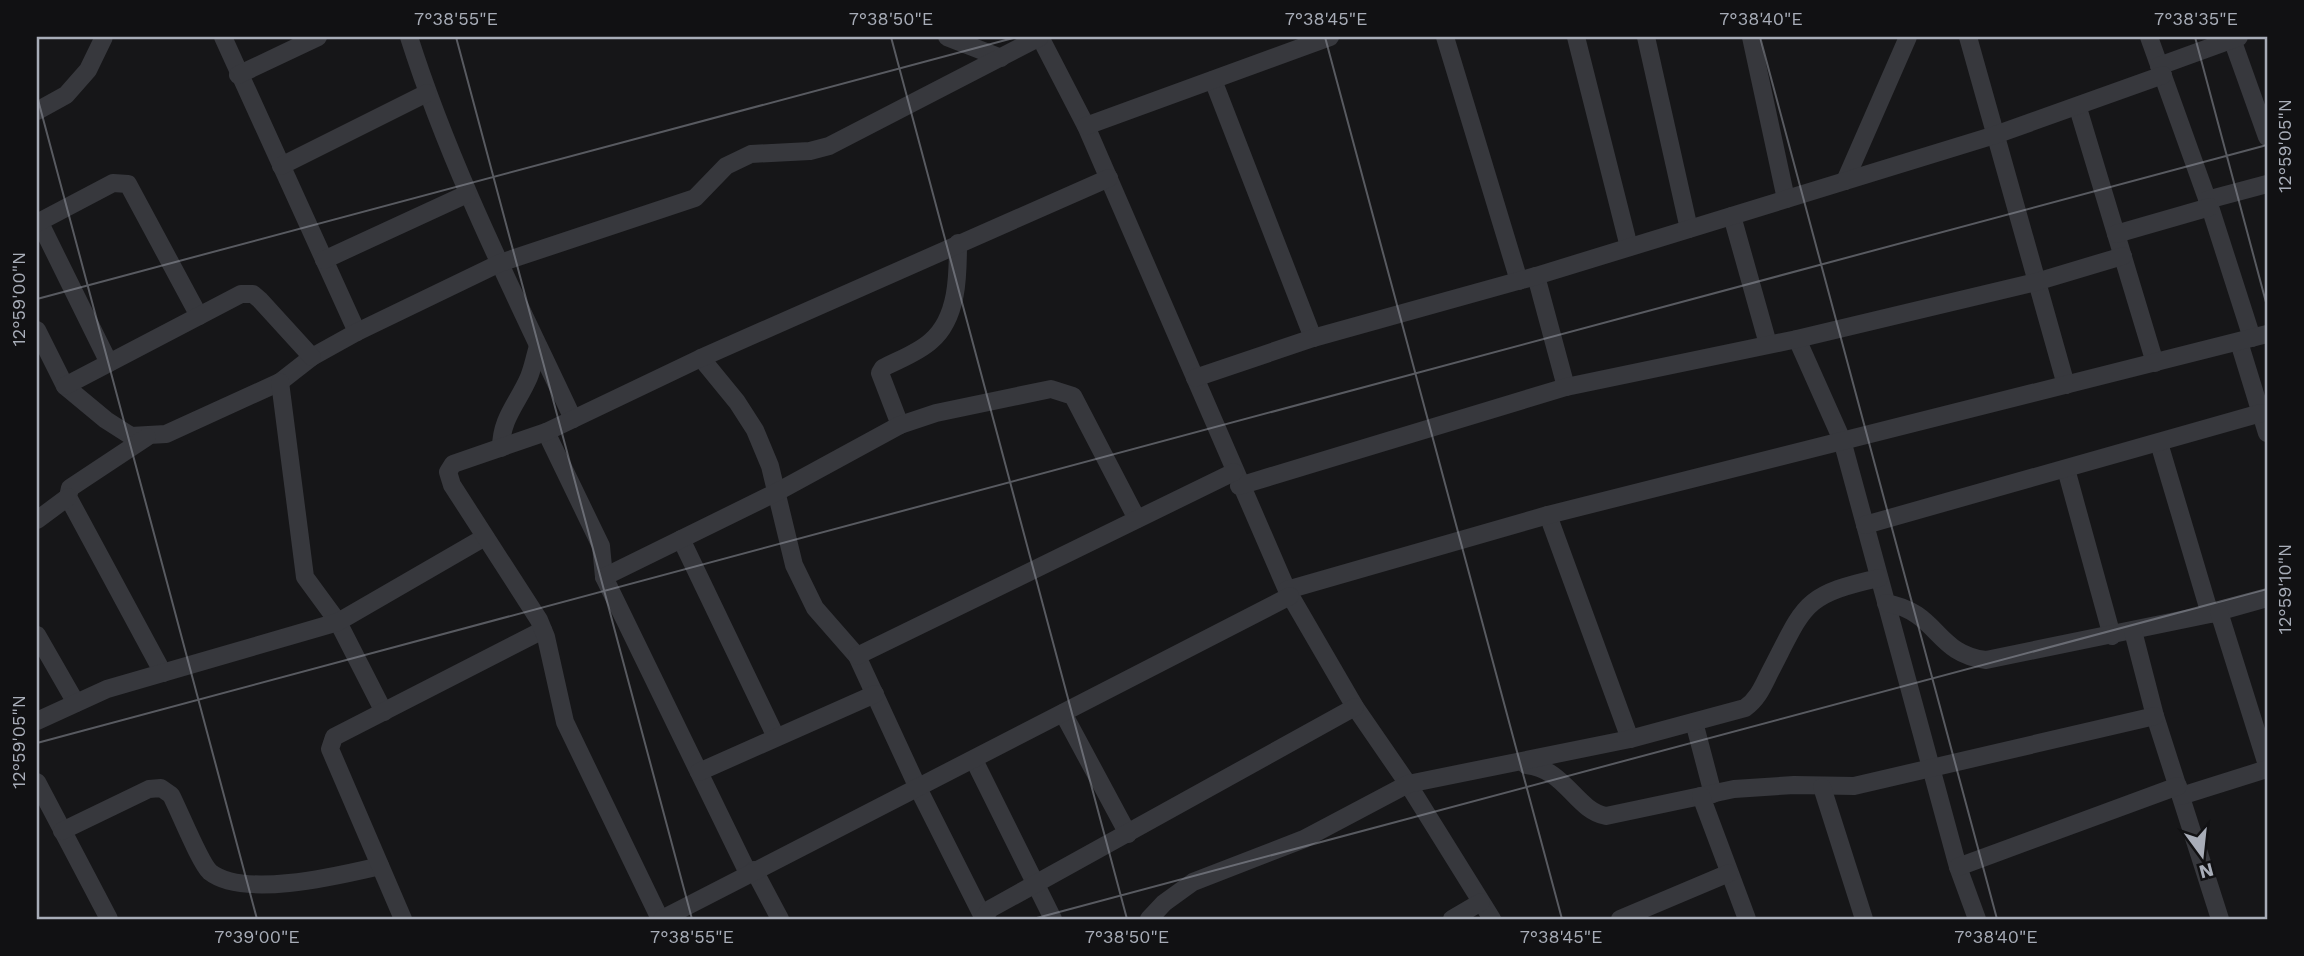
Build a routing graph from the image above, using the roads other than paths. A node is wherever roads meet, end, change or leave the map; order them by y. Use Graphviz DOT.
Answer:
graph roads {
  1 [pos="104,37"];
  2 [pos="223,37"];
  3 [pos="318,37"];
  4 [pos="410,37"];
  5 [pos="947,37"];
  6 [pos="1040,37"];
  7 [pos="1330,37"];
  8 [pos="1445,37"];
  9 [pos="1576,37"];
  10 [pos="1646,37"];
  11 [pos="1751,37"];
  12 [pos="1908,37"];
  13 [pos="1968,37"];
  14 [pos="2149,37"];
  15 [pos="2235,38"];
  16 [pos="1001,58"];
  17 [pos="2161,70"];
  18 [pos="239,75"];
  19 [pos="1213,80"];
  20 [pos="427,93"];
  21 [pos="2078,108"];
  22 [pos="37,111"];
  23 [pos="1086,126"];
  24 [pos="1995,135"];
  25 [pos="2267,137"];
  26 [pos="281,166"];
  27 [pos="1109,178"];
  28 [pos="1845,181"];
  29 [pos="2267,184"];
  30 [pos="467,194"];
  31 [pos="1786,199"];
  32 [pos="2209,203"];
  33 [pos="1732,216"];
  34 [pos="38,222"];
  35 [pos="1689,229"];
  36 [pos="2116,234"];
  37 [pos="958,243"];
  38 [pos="1629,247"];
  39 [pos="2123,257"];
  40 [pos="324,260"];
  41 [pos="500,263"];
  42 [pos="1527,278"];
  43 [pos="2036,282"];
  44 [pos="199,316"];
  45 [pos="37,330"];
  46 [pos="358,332"];
  47 [pos="1313,338"];
  48 [pos="2253,338"];
  49 [pos="1797,339"];
  50 [pos="1768,344"];
  51 [pos="538,346"];
  52 [pos="312,357"];
  53 [pos="701,358"];
  54 [pos="109,363"];
  55 [pos="2155,363"];
  56 [pos="1195,377"];
  57 [pos="280,382"];
  58 [pos="2066,385"];
  59 [pos="65,386"];
  60 [pos="1566,387"];
  61 [pos="2261,413"];
  62 [pos="573,419"];
  63 [pos="900,425"];
  64 [pos="546,432"];
  65 [pos="2267,433"];
  66 [pos="147,437"];
  67 [pos="1842,440"];
  68 [pos="2159,443"];
  69 [pos="501,448"];
  70 [pos="2066,469"];
  71 [pos="1236,479"];
  72 [pos="777,492"];
  73 [pos="68,497"];
  74 [pos="1548,515"];
  75 [pos="1137,519"];
  76 [pos="37,520"];
  77 [pos="1865,525"];
  78 [pos="485,537"];
  79 [pos="681,539"];
  80 [pos="604,577"];
  81 [pos="1879,578"];
  82 [pos="1288,593"];
  83 [pos="2267,598"];
  84 [pos="1886,603"];
  85 [pos="2214,613"];
  86 [pos="338,622"];
  87 [pos="543,630"];
  88 [pos="2133,631"];
  89 [pos="37,635"];
  90 [pos="2112,636"];
  91 [pos="857,656"];
  92 [pos="163,673"];
  93 [pos="874,694"];
  94 [pos="76,703"];
  95 [pos="1355,707"];
  96 [pos="384,712"];
  97 [pos="1063,713"];
  98 [pos="2155,716"];
  99 [pos="37,721"];
  100 [pos="1694,722"];
  101 [pos="776,737"];
  102 [pos="1630,738"];
  103 [pos="974,760"];
  104 [pos="1512,763"];
  105 [pos="2267,767"];
  106 [pos="1931,769"];
  107 [pos="699,772"];
  108 [pos="37,782"];
  109 [pos="1408,784"];
  110 [pos="1822,787"];
  111 [pos="918,788"];
  112 [pos="2179,791"];
  113 [pos="1707,795"];
  114 [pos="62,831"];
  115 [pos="1128,834"];
  116 [pos="380,866"];
  117 [pos="1958,867"];
  118 [pos="751,871"];
  119 [pos="1729,873"];
  120 [pos="1034,885"];
  121 [pos="1481,902"];
  122 [pos="983,918"];
  123 [pos="109,919"];
  124 [pos="403,919"];
  125 [pos="661,919"];
  126 [pos="780,919"];
  127 [pos="1053,919"];
  128 [pos="1149,919"];
  129 [pos="1452,919"];
  130 [pos="1492,919"];
  131 [pos="1624,919"];
  132 [pos="1747,919"];
  133 [pos="1864,919"];
  134 [pos="1977,919"];
  135 [pos="2220,919"];
  1 -- 22 [label="street"];
  2 -- 18 [label="street"];
  3 -- 18 [label="street"];
  4 -- 20 [label="street"];
  5 -- 16 [label="street"];
  6 -- 16 [label="street"];
  6 -- 23 [label="street"];
  7 -- 19 [label="street"];
  8 -- 42 [label="street"];
  9 -- 38 [label="street"];
  10 -- 35 [label="street"];
  11 -- 31 [label="street"];
  12 -- 28 [label="street"];
  13 -- 24 [label="street"];
  14 -- 17 [label="street"];
  15 -- 17 [label="street"];
  15 -- 25 [label="street"];
  16 -- 41 [label="street"];
  17 -- 21 [label="street"];
  17 -- 32 [label="street"];
  18 -- 26 [label="street"];
  19 -- 23 [label="street"];
  19 -- 47 [label="street"];
  20 -- 26 [label="street"];
  20 -- 30 [label="street"];
  21 -- 24 [label="street"];
  21 -- 36 [label="street"];
  23 -- 27 [label="street"];
  24 -- 28 [label="street"];
  24 -- 43 [label="street"];
  26 -- 40 [label="street"];
  27 -- 37 [label="street"];
  27 -- 56 [label="street"];
  28 -- 31 [label="street"];
  29 -- 32 [label="street"];
  30 -- 40 [label="street"];
  30 -- 41 [label="street"];
  31 -- 33 [label="street"];
  32 -- 36 [label="street"];
  32 -- 48 [label="street"];
  33 -- 35 [label="street"];
  33 -- 50 [label="street"];
  34 -- 44 [label="street"];
  34 -- 54 [label="street"];
  35 -- 38 [label="street"];
  36 -- 39 [label="street"];
  37 -- 53 [label="street"];
  37 -- 63 [label="street"];
  38 -- 42 [label="street"];
  39 -- 43 [label="street"];
  39 -- 55 [label="street"];
  40 -- 46 [label="street"];
  41 -- 46 [label="street"];
  41 -- 51 [label="street"];
  42 -- 47 [label="street"];
  42 -- 60 [label="street"];
  43 -- 49 [label="street"];
  43 -- 58 [label="street"];
  44 -- 52 [label="street"];
  44 -- 54 [label="street"];
  45 -- 59 [label="street"];
  46 -- 52 [label="street"];
  47 -- 56 [label="street"];
  48 -- 55 [label="street"];
  48 -- 61 [label="street"];
  49 -- 50 [label="street"];
  49 -- 67 [label="street"];
  50 -- 60 [label="street"];
  51 -- 62 [label="street"];
  51 -- 69 [label="street"];
  52 -- 57 [label="street"];
  53 -- 62 [label="street"];
  53 -- 72 [label="street"];
  54 -- 59 [label="street"];
  55 -- 58 [label="street"];
  56 -- 71 [label="street"];
  57 -- 66 [label="street"];
  57 -- 86 [label="street"];
  58 -- 67 [label="street"];
  59 -- 66 [label="street"];
  60 -- 71 [label="street"];
  61 -- 65 [label="street"];
  61 -- 68 [label="street"];
  62 -- 64 [label="street"];
  63 -- 72 [label="street"];
  63 -- 75 [label="street"];
  64 -- 69 [label="street"];
  64 -- 80 [label="street"];
  66 -- 73 [label="street"];
  67 -- 74 [label="street"];
  67 -- 77 [label="street"];
  68 -- 70 [label="street"];
  68 -- 85 [label="street"];
  69 -- 78 [label="street"];
  70 -- 77 [label="street"];
  70 -- 90 [label="street"];
  71 -- 75 [label="street"];
  71 -- 82 [label="street"];
  72 -- 79 [label="street"];
  72 -- 91 [label="street"];
  73 -- 76 [label="street"];
  73 -- 92 [label="street"];
  74 -- 82 [label="street"];
  74 -- 102 [label="street"];
  75 -- 91 [label="street"];
  77 -- 81 [label="street"];
  78 -- 86 [label="street"];
  78 -- 87 [label="street"];
  79 -- 80 [label="street"];
  79 -- 101 [label="street"];
  80 -- 107 [label="street"];
  81 -- 84 [label="street"];
  81 -- 100 [label="street"];
  82 -- 95 [label="street"];
  82 -- 97 [label="street"];
  83 -- 85 [label="street"];
  84 -- 90 [label="street"];
  84 -- 106 [label="street"];
  85 -- 88 [label="street"];
  85 -- 105 [label="street"];
  86 -- 92 [label="street"];
  86 -- 96 [label="street"];
  87 -- 96 [label="street"];
  87 -- 125 [label="street"];
  88 -- 90 [label="street"];
  88 -- 98 [label="street"];
  89 -- 94 [label="street"];
  91 -- 93 [label="street"];
  92 -- 94 [label="street"];
  93 -- 101 [label="street"];
  93 -- 111 [label="street"];
  94 -- 99 [label="street"];
  95 -- 109 [label="street"];
  95 -- 115 [label="street"];
  96 -- 116 [label="street"];
  97 -- 103 [label="street"];
  97 -- 115 [label="street"];
  98 -- 106 [label="street"];
  98 -- 112 [label="street"];
  100 -- 102 [label="street"];
  100 -- 113 [label="street"];
  101 -- 107 [label="street"];
  102 -- 104 [label="street"];
  103 -- 111 [label="street"];
  103 -- 120 [label="street"];
  104 -- 109 [label="street"];
  104 -- 113 [label="street"];
  105 -- 112 [label="street"];
  106 -- 110 [label="street"];
  106 -- 117 [label="street"];
  107 -- 118 [label="street"];
  108 -- 114 [label="street"];
  109 -- 121 [label="street"];
  109 -- 128 [label="street"];
  110 -- 113 [label="street"];
  110 -- 133 [label="street"];
  111 -- 118 [label="street"];
  111 -- 122 [label="street"];
  112 -- 117 [label="street"];
  112 -- 135 [label="street"];
  113 -- 119 [label="street"];
  114 -- 116 [label="street"];
  114 -- 123 [label="street"];
  115 -- 120 [label="street"];
  116 -- 124 [label="street"];
  117 -- 134 [label="street"];
  118 -- 125 [label="street"];
  118 -- 126 [label="street"];
  119 -- 131 [label="street"];
  119 -- 132 [label="street"];
  120 -- 122 [label="street"];
  120 -- 127 [label="street"];
  121 -- 129 [label="street"];
  121 -- 130 [label="street"];
}
